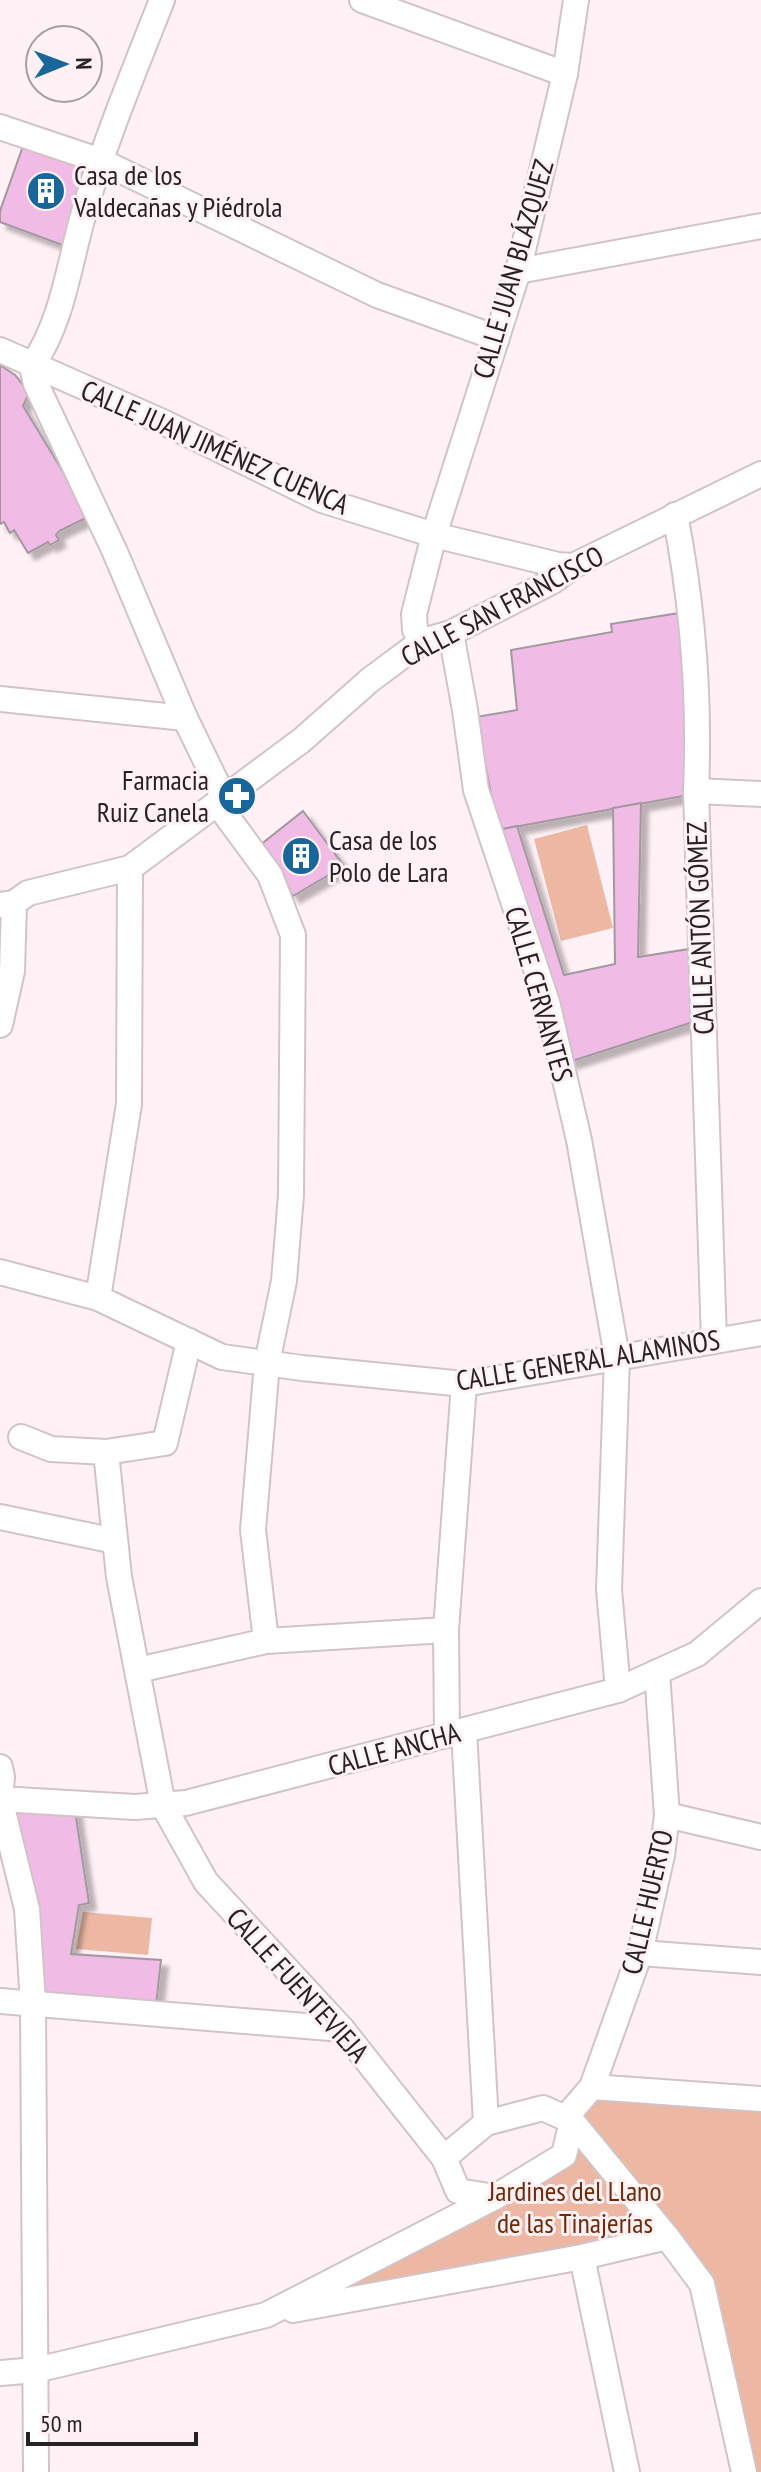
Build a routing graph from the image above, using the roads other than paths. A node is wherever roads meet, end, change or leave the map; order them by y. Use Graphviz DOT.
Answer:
graph roads {
  1 [pos="162,0"];
  2 [pos="362,0"];
  3 [pos="576,0"];
  4 [pos="565,74"];
  5 [pos="0,127"];
  6 [pos="101,161"];
  7 [pos="761,226"];
  8 [pos="518,271"];
  9 [pos="497,338"];
  10 [pos="0,350"];
  11 [pos="32,366"];
  12 [pos="761,474"];
  13 [pos="675,515"];
  14 [pos="434,535"];
  15 [pos="573,566"];
  16 [pos="451,633"];
  17 [pos="426,640"];
  18 [pos="0,699"];
  19 [pos="185,718"];
  20 [pos="696,791"];
  21 [pos="761,794"];
  22 [pos="220,801"];
  23 [pos="130,868"];
  24 [pos="7,904"];
  25 [pos="0,1025"];
  26 [pos="0,1272"];
  27 [pos="98,1298"];
  28 [pos="761,1333"];
  29 [pos="189,1341"];
  30 [pos="714,1341"];
  31 [pos="617,1357"];
  32 [pos="267,1363"];
  33 [pos="464,1384"];
  34 [pos="21,1437"];
  35 [pos="106,1452"];
  36 [pos="0,1517"];
  37 [pos="115,1541"];
  38 [pos="761,1601"];
  39 [pos="446,1630"];
  40 [pos="266,1641"];
  41 [pos="138,1670"];
  42 [pos="657,1672"];
  43 [pos="618,1690"];
  44 [pos="456,1733"];
  45 [pos="1,1784"];
  46 [pos="163,1805"];
  47 [pos="667,1815"];
  48 [pos="761,1837"];
  49 [pos="640,1953"];
  50 [pos="761,1962"];
  51 [pos="0,2001"];
  52 [pos="33,2003"];
  53 [pos="342,2029"];
  54 [pos="592,2087"];
  55 [pos="761,2099"];
  56 [pos="569,2119"];
  57 [pos="486,2123"];
  58 [pos="444,2158"];
  59 [pos="495,2197"];
  60 [pos="667,2237"];
  61 [pos="582,2257"];
  62 [pos="266,2315"];
  63 [pos="36,2370"];
  64 [pos="0,2373"];
  65 [pos="36,2472"];
  66 [pos="627,2472"];
  67 [pos="744,2472"];
  1 -- 6 [label="street"];
  2 -- 4 [label="street"];
  3 -- 4 [label="street, CALLE JUAN BLÁZQUEZ"];
  4 -- 8 [label="street, CALLE JUAN BLÁZQUEZ"];
  5 -- 6 [label="street"];
  6 -- 9 [label="street"];
  6 -- 11 [label="street"];
  7 -- 8 [label="street"];
  8 -- 9 [label="street, CALLE JUAN BLÁZQUEZ"];
  9 -- 14 [label="street, CALLE JUAN BLÁZQUEZ"];
  10 -- 11 [label="street, CALLE JUAN JIMÉNEZ CUENCA"];
  11 -- 14 [label="street, CALLE JUAN JIMÉNEZ CUENCA"];
  11 -- 19 [label="street"];
  12 -- 13 [label="street, CALLE SAN FRANCISCO"];
  13 -- 15 [label="street, CALLE SAN FRANCISCO"];
  13 -- 20 [label="street, CALLE ANTÓN GÓMEZ"];
  14 -- 15 [label="street, CALLE JUAN JIMÉNEZ CUENCA"];
  14 -- 17 [label="street, CALLE JUAN BLÁZQUEZ"];
  15 -- 16 [label="street, CALLE SAN FRANCISCO"];
  16 -- 17 [label="street, CALLE SAN FRANCISCO"];
  16 -- 31 [label="street, CALLE CERVANTES"];
  17 -- 22 [label="street, CALLE SAN FRANCISCO"];
  18 -- 19 [label="street"];
  19 -- 22 [label="street"];
  20 -- 21 [label="street"];
  20 -- 30 [label="street, CALLE ANTÓN GÓMEZ"];
  22 -- 23 [label="street, CALLE SAN FRANCISCO"];
  22 -- 32 [label="street"];
  23 -- 24 [label="street, CALLE SAN FRANCISCO"];
  23 -- 27 [label="street"];
  24 -- 25 [label="street"];
  26 -- 27 [label="street, CALLE GENERAL ALAMINOS"];
  27 -- 29 [label="street, CALLE GENERAL ALAMINOS"];
  28 -- 30 [label="street, CALLE GENERAL ALAMINOS"];
  29 -- 32 [label="street, CALLE GENERAL ALAMINOS"];
  29 -- 35 [label="street"];
  30 -- 31 [label="street, CALLE GENERAL ALAMINOS"];
  31 -- 33 [label="street, CALLE GENERAL ALAMINOS"];
  31 -- 43 [label="street, CALLE CERVANTES"];
  32 -- 33 [label="street, CALLE GENERAL ALAMINOS"];
  32 -- 40 [label="street"];
  33 -- 39 [label="street"];
  34 -- 35 [label="street"];
  35 -- 37 [label="street, CALLE FUENTEVIEJA"];
  36 -- 37 [label="street"];
  37 -- 41 [label="street, CALLE FUENTEVIEJA"];
  38 -- 42 [label="street, CALLE ANCHA"];
  39 -- 40 [label="street"];
  39 -- 44 [label="street"];
  40 -- 41 [label="street"];
  41 -- 46 [label="street, CALLE FUENTEVIEJA"];
  42 -- 43 [label="street, CALLE ANCHA"];
  42 -- 47 [label="street, CALLE HUERTO"];
  43 -- 44 [label="street, CALLE ANCHA"];
  44 -- 46 [label="street, CALLE ANCHA"];
  44 -- 57 [label="street"];
  45 -- 46 [label="street, CALLE ANCHA"];
  45 -- 52 [label="street"];
  46 -- 53 [label="street, CALLE FUENTEVIEJA"];
  47 -- 48 [label="street"];
  47 -- 49 [label="street, CALLE HUERTO"];
  49 -- 50 [label="street"];
  49 -- 54 [label="street, CALLE HUERTO"];
  51 -- 52 [label="street"];
  52 -- 53 [label="street"];
  52 -- 63 [label="street"];
  53 -- 58 [label="street, CALLE FUENTEVIEJA"];
  54 -- 55 [label="street"];
  54 -- 56 [label="street, CALLE HUERTO"];
  56 -- 57 [label="street"];
  56 -- 59 [label="street"];
  56 -- 60 [label="street"];
  57 -- 58 [label="street"];
  58 -- 59 [label="street, CALLE FUENTEVIEJA"];
  59 -- 62 [label="street"];
  60 -- 61 [label="street"];
  60 -- 67 [label="street"];
  61 -- 62 [label="street"];
  61 -- 66 [label="street"];
  62 -- 63 [label="street"];
  63 -- 64 [label="street"];
  63 -- 65 [label="street"];
}
